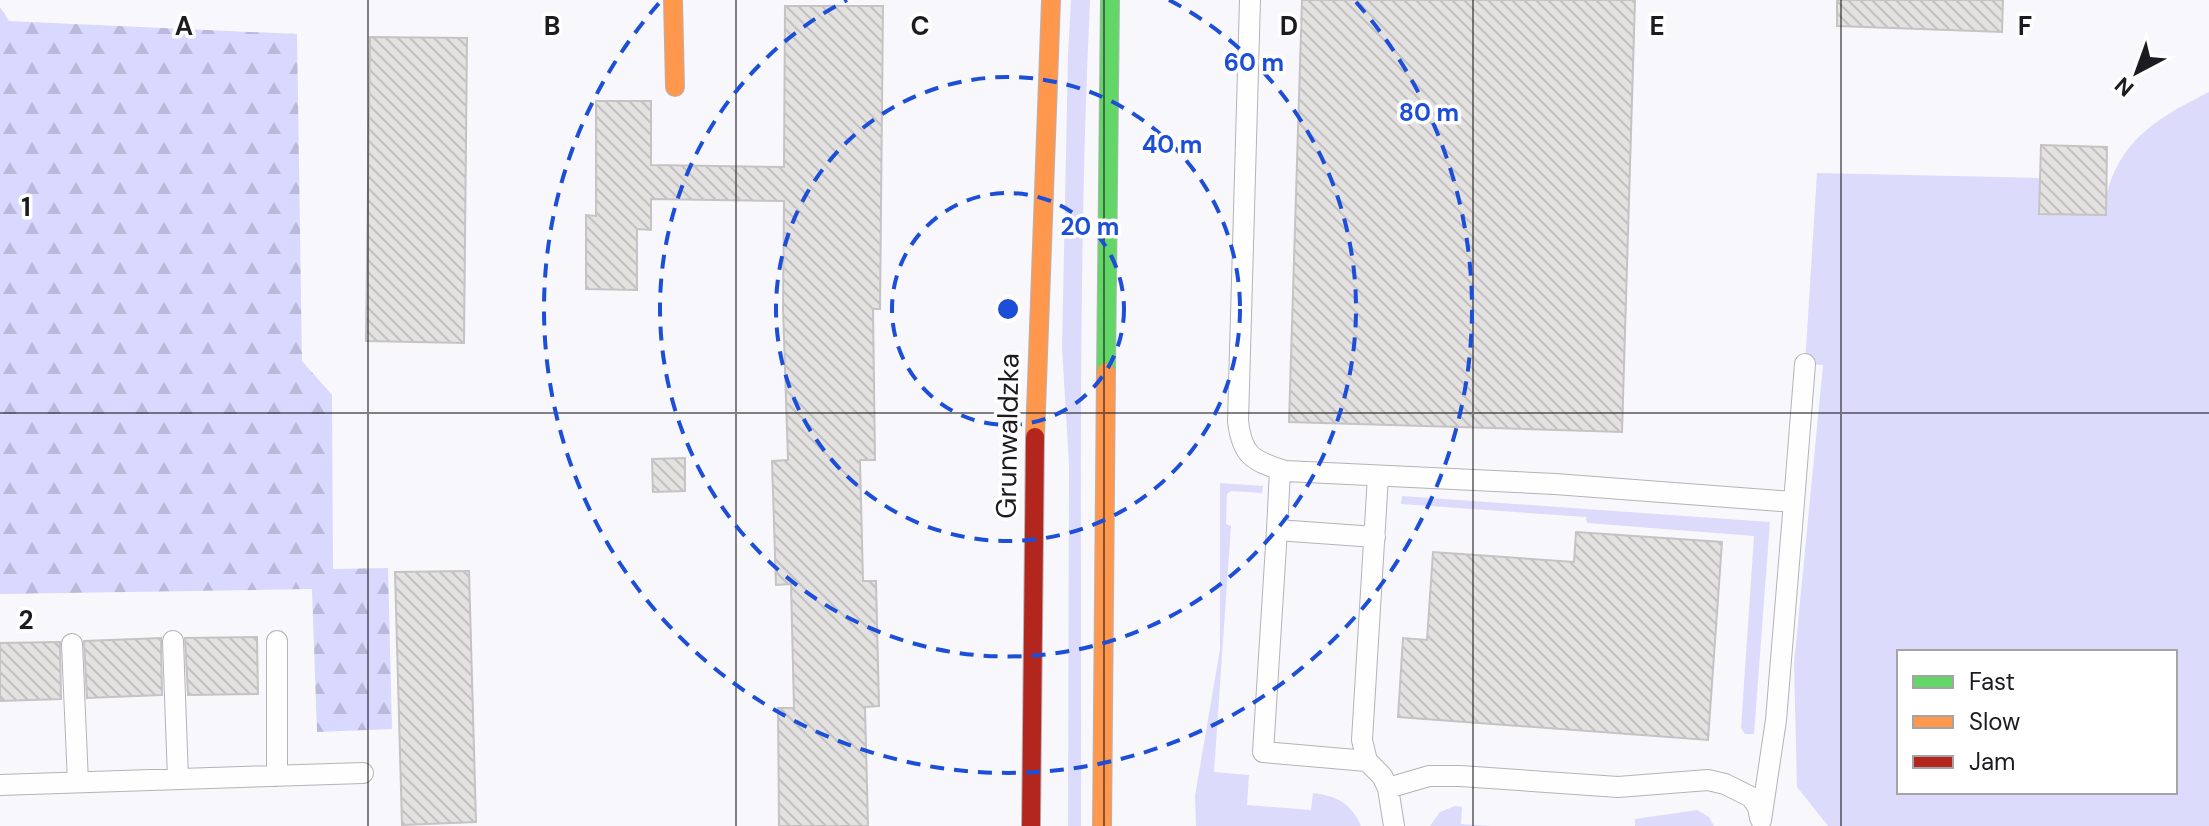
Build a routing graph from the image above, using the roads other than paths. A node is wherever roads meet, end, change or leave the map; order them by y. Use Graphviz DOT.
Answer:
graph roads {
  1 [pos="673,0"];
  2 [pos="1051,0"];
  3 [pos="1110,0"];
  4 [pos="1250,0"];
  5 [pos="675,87"];
  6 [pos="1805,364"];
  7 [pos="1280,470"];
  8 [pos="1378,476"];
  9 [pos="1794,502"];
  10 [pos="1277,530"];
  11 [pos="1375,537"];
  12 [pos="173,641"];
  13 [pos="277,641"];
  14 [pos="72,644"];
  15 [pos="1367,761"];
  16 [pos="363,773"];
  17 [pos="277,776"];
  18 [pos="178,779"];
  19 [pos="78,782"];
  20 [pos="0,785"];
  21 [pos="1388,788"];
  22 [pos="1761,823"];
  23 [pos="1031,826"];
  24 [pos="1102,826"];
  25 [pos="1394,826"];
  1 -- 5 [label="main road"];
  2 -- 23 [label="main road, Grunwaldzka"];
  3 -- 24 [label="main road"];
  4 -- 7 [label="lane"];
  6 -- 9 [label="lane"];
  7 -- 8 [label="lane"];
  7 -- 10 [label="lane"];
  8 -- 9 [label="lane"];
  8 -- 11 [label="lane"];
  9 -- 22 [label="lane"];
  10 -- 11 [label="lane"];
  10 -- 15 [label="lane"];
  11 -- 15 [label="lane"];
  12 -- 18 [label="lane"];
  13 -- 17 [label="lane"];
  14 -- 19 [label="lane"];
  15 -- 21 [label="lane"];
  16 -- 17 [label="lane"];
  17 -- 18 [label="lane"];
  18 -- 19 [label="lane"];
  19 -- 20 [label="lane"];
  21 -- 22 [label="lane"];
  21 -- 25 [label="lane"];
}
